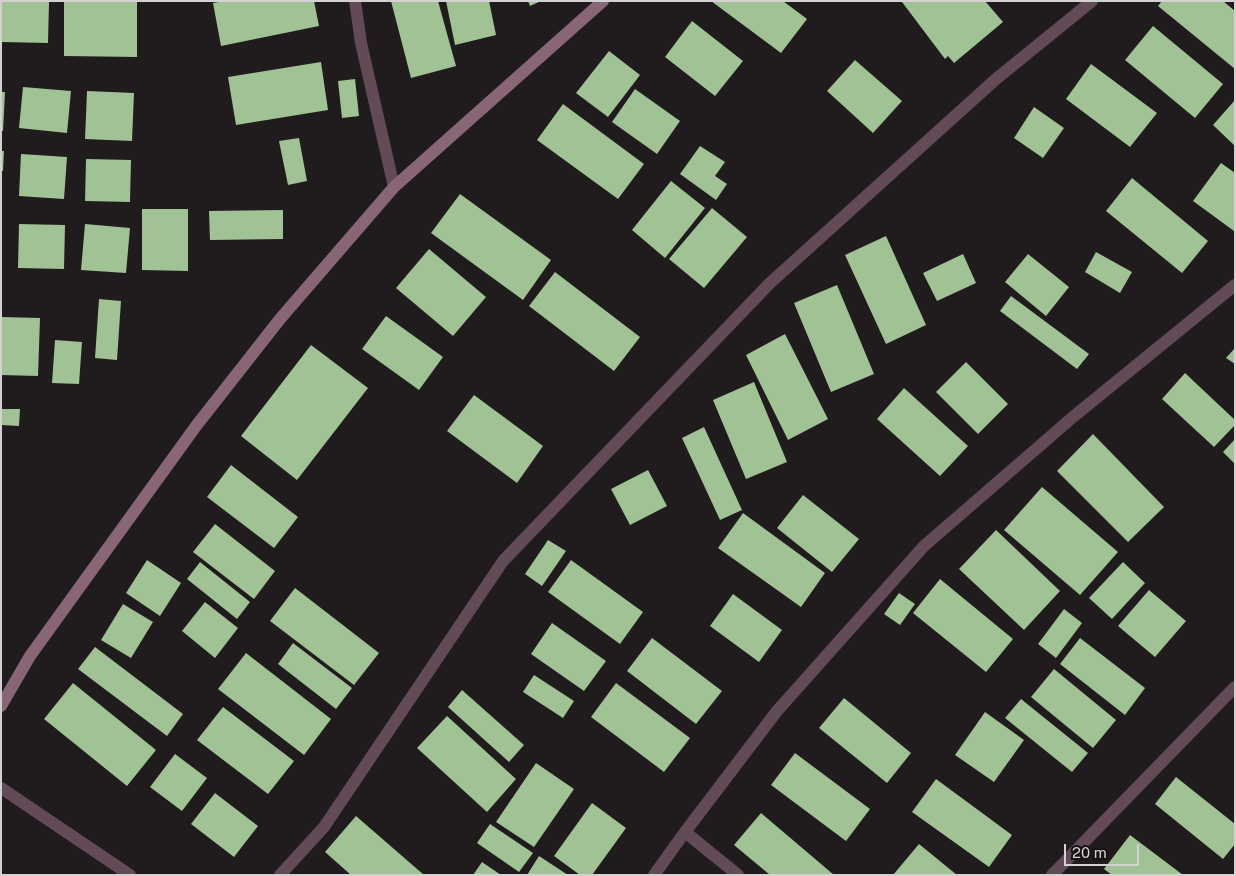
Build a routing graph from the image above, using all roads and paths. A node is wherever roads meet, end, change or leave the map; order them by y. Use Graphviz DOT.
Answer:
graph roads {
  1 [pos="355,1"];
  2 [pos="604,1"];
  3 [pos="1092,1"];
  4 [pos="394,187"];
  5 [pos="1235,285"];
  6 [pos="1235,687"];
  7 [pos="1,706"];
  8 [pos="1,788"];
  9 [pos="685,832"];
  10 [pos="130,875"];
  11 [pos="280,875"];
  12 [pos="654,875"];
  13 [pos="738,875"];
  14 [pos="1052,875"];
  1 -- 4 [label="street"];
  2 -- 4 [label="street"];
  3 -- 11 [label="street"];
  4 -- 7 [label="street"];
  5 -- 9 [label="street"];
  6 -- 14 [label="street"];
  8 -- 10 [label="street"];
  9 -- 12 [label="street"];
  9 -- 13 [label="street"];
}
